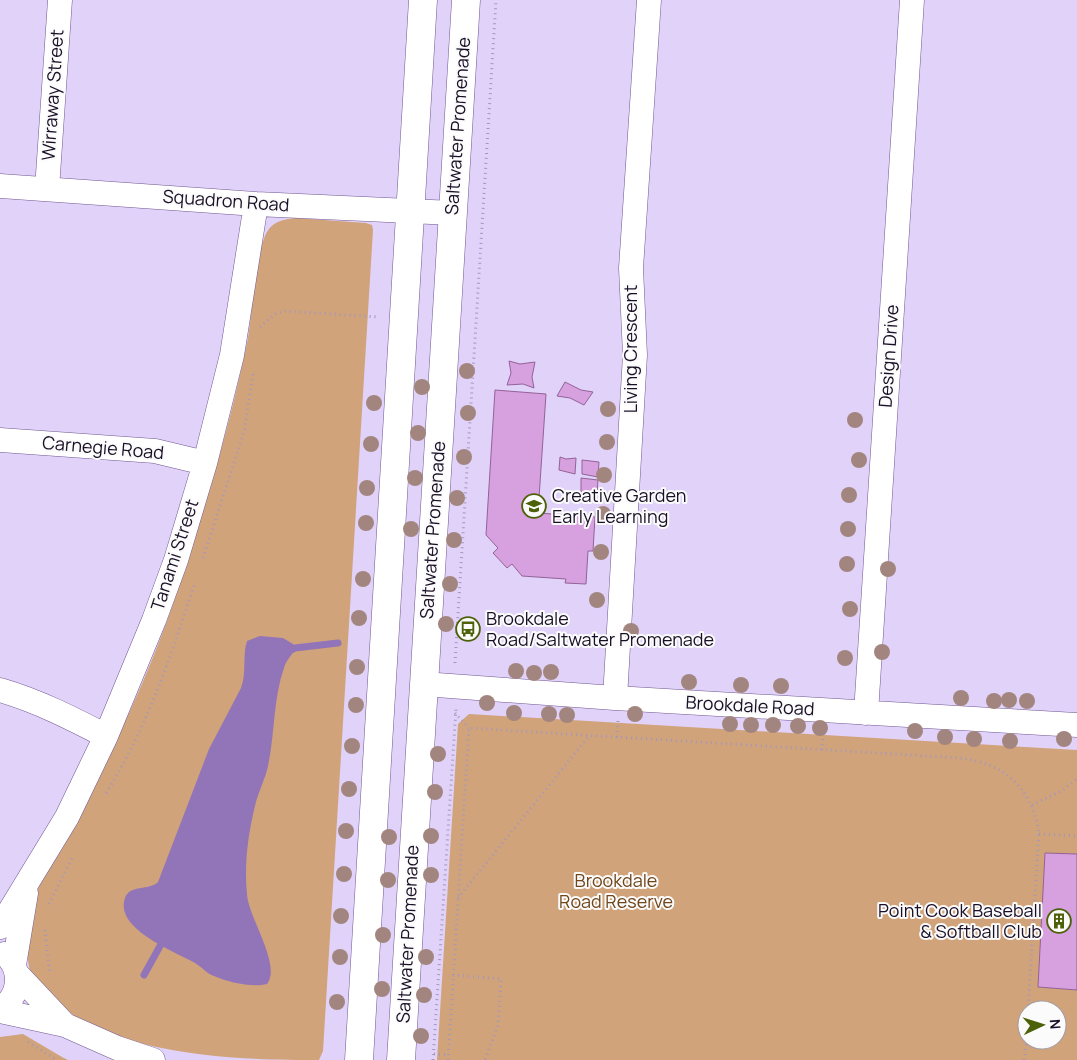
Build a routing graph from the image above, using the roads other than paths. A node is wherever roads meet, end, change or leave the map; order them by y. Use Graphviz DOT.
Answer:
graph roads {
  1 [pos="60,0"];
  2 [pos="424,0"];
  3 [pos="466,0"];
  4 [pos="648,0"];
  5 [pos="912,0"];
  6 [pos="0,186"];
  7 [pos="46,189"];
  8 [pos="256,204"];
  9 [pos="410,211"];
  10 [pos="453,214"];
  11 [pos="0,440"];
  12 [pos="205,463"];
  13 [pos="384,651"];
  14 [pos="422,684"];
  15 [pos="0,690"];
  16 [pos="616,709"];
  17 [pos="866,713"];
  18 [pos="1077,725"];
  19 [pos="106,736"];
  20 [pos="27,884"];
  21 [pos="0,927"];
  22 [pos="11,963"];
  23 [pos="34,1007"];
  24 [pos="0,1010"];
  25 [pos="150,1060"];
  26 [pos="359,1060"];
  27 [pos="401,1060"];
  1 -- 7 [label="street, Wirraway Street"];
  2 -- 9 [label="street"];
  3 -- 10 [label="street, Saltwater Promenade"];
  4 -- 16 [label="street, Living Crescent"];
  5 -- 17 [label="street, Design Drive"];
  6 -- 7 [label="street, Squadron Road"];
  7 -- 8 [label="street, Squadron Road"];
  8 -- 9 [label="street, Squadron Road"];
  8 -- 12 [label="street, Tanami Street"];
  9 -- 10 [label="street, Squadron Road"];
  9 -- 13 [label="street"];
  10 -- 14 [label="street, Saltwater Promenade"];
  11 -- 12 [label="street, Carnegie Road"];
  12 -- 19 [label="street, Tanami Street"];
  13 -- 14 [label="street"];
  13 -- 26 [label="street"];
  14 -- 16 [label="street, Brookdale Road"];
  14 -- 27 [label="street, Saltwater Promenade"];
  15 -- 19 [label="street"];
  16 -- 17 [label="street, Brookdale Road"];
  17 -- 18 [label="street, Brookdale Road"];
  19 -- 20 [label="street, Tanami Street"];
  20 -- 21 [label="street, Tanami Street"];
  20 -- 22 [label="street, Tanami Street"];
  22 -- 23 [label="street"];
  22 -- 24 [label="street, Tanami Street"];
  23 -- 24 [label="street"];
  23 -- 25 [label="street"];
}
